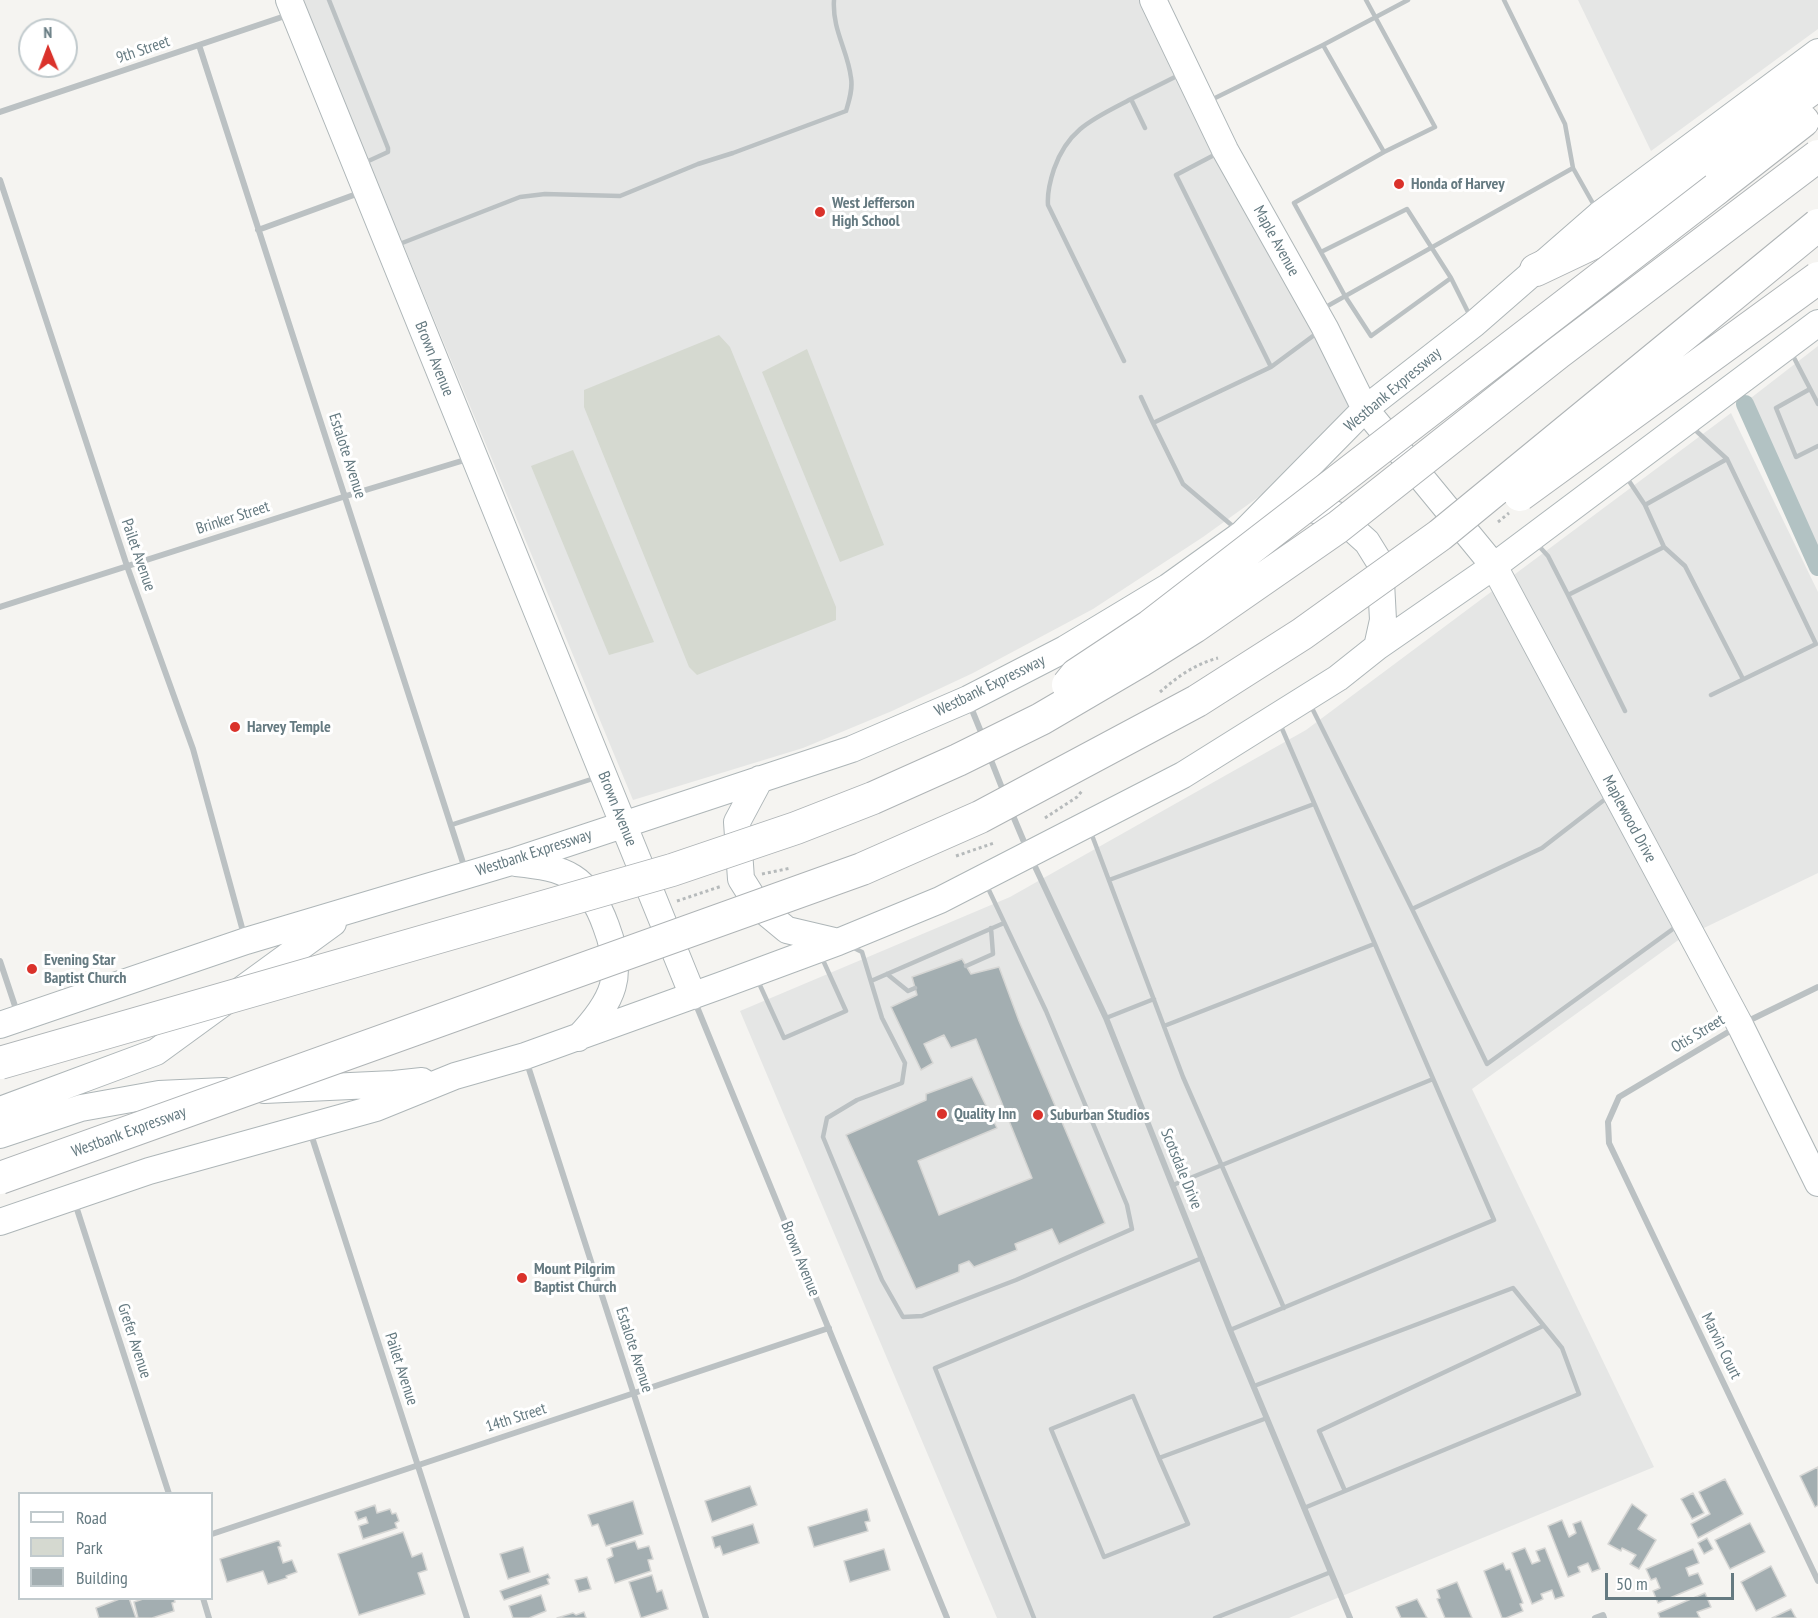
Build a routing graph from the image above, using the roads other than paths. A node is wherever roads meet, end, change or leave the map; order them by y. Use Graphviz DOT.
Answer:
graph roads {
  1 [pos="329,0"];
  2 [pos="834,0"];
  3 [pos="1153,0"];
  4 [pos="1366,0"];
  5 [pos="1408,0"];
  6 [pos="1504,0"];
  7 [pos="291,6"];
  8 [pos="1376,17"];
  9 [pos="199,45"];
  10 [pos="1323,45"];
  11 [pos="1818,52"];
  12 [pos="1187,71"];
  13 [pos="1818,84"];
  14 [pos="1131,99"];
  15 [pos="1203,104"];
  16 [pos="1818,110"];
  17 [pos="0,112"];
  18 [pos="1145,128"];
  19 [pos="1225,150"];
  20 [pos="1384,152"];
  21 [pos="1818,156"];
  22 [pos="356,166"];
  23 [pos="1573,168"];
  24 [pos="0,180"];
  25 [pos="365,191"];
  26 [pos="1599,215"];
  27 [pos="1818,225"];
  28 [pos="258,230"];
  29 [pos="1431,248"];
  30 [pos="389,249"];
  31 [pos="1321,252"];
  32 [pos="1536,270"];
  33 [pos="1451,278"];
  34 [pos="1818,278"];
  35 [pos="1345,296"];
  36 [pos="1321,320"];
  37 [pos="1818,323"];
  38 [pos="1474,324"];
  39 [pos="1788,346"];
  40 [pos="1124,361"];
  41 [pos="1271,367"];
  42 [pos="1810,389"];
  43 [pos="1141,396"];
  44 [pos="1818,404"];
  45 [pos="1365,410"];
  46 [pos="1687,422"];
  47 [pos="1153,423"];
  48 [pos="1818,446"];
  49 [pos="474,457"];
  50 [pos="1727,459"];
  51 [pos="1622,470"];
  52 [pos="1416,471"];
  53 [pos="346,496"];
  54 [pos="1645,505"];
  55 [pos="1261,514"];
  56 [pos="1242,534"];
  57 [pos="1532,538"];
  58 [pos="1664,547"];
  59 [pos="127,566"];
  60 [pos="1494,566"];
  61 [pos="1568,595"];
  62 [pos="0,607"];
  63 [pos="1302,634"];
  64 [pos="1377,647"];
  65 [pos="1743,679"];
  66 [pos="1711,694"];
  67 [pos="1307,697"];
  68 [pos="968,699"];
  69 [pos="1625,711"];
  70 [pos="1277,716"];
  71 [pos="1041,718"];
  72 [pos="603,776"];
  73 [pos="760,779"];
  74 [pos="1614,791"];
  75 [pos="1314,804"];
  76 [pos="622,824"];
  77 [pos="451,825"];
  78 [pos="1088,825"];
  79 [pos="1030,854"];
  80 [pos="511,862"];
  81 [pos="467,876"];
  82 [pos="983,878"];
  83 [pos="1108,880"];
  84 [pos="1412,909"];
  85 [pos="347,912"];
  86 [pos="1684,921"];
  87 [pos="1004,923"];
  88 [pos="991,928"];
  89 [pos="246,941"];
  90 [pos="1374,944"];
  91 [pos="828,945"];
  92 [pos="0,961"];
  93 [pos="966,966"];
  94 [pos="755,973"];
  95 [pos="887,974"];
  96 [pos="871,981"];
  97 [pos="1818,987"];
  98 [pos="915,988"];
  99 [pos="693,996"];
  100 [pos="1154,999"];
  101 [pos="1106,1018"];
  102 [pos="10,1022"];
  103 [pos="1740,1025"];
  104 [pos="1164,1026"];
  105 [pos="578,1038"];
  106 [pos="525,1056"];
  107 [pos="0,1063"];
  108 [pos="455,1076"];
  109 [pos="1433,1079"];
  110 [pos="0,1110"];
  111 [pos="1608,1122"];
  112 [pos="309,1128"];
  113 [pos="0,1135"];
  114 [pos="1222,1165"];
  115 [pos="0,1178"];
  116 [pos="1818,1184"];
  117 [pos="1173,1185"];
  118 [pos="73,1197"];
  119 [pos="0,1222"];
  120 [pos="1202,1258"];
  121 [pos="1284,1308"];
  122 [pos="1543,1326"];
  123 [pos="829,1328"];
  124 [pos="1230,1330"];
  125 [pos="1254,1386"];
  126 [pos="634,1393"];
  127 [pos="1267,1418"];
  128 [pos="1159,1458"];
  129 [pos="418,1465"];
  130 [pos="1345,1491"];
  131 [pos="168,1492"];
  132 [pos="1304,1508"];
  133 [pos="213,1534"];
  134 [pos="1331,1572"];
  135 [pos="1818,1581"];
  136 [pos="203,1600"];
  137 [pos="1604,1616"];
  138 [pos="209,1618"];
  139 [pos="467,1618"];
  140 [pos="706,1618"];
  141 [pos="946,1618"];
  142 [pos="1034,1618"];
  143 [pos="1215,1618"];
  144 [pos="1350,1618"];
  145 [pos="1595,1618"];
  1 -- 22 [label="lane"];
  2 -- 30 [label="lane"];
  3 -- 12 [label="main road, Maple Avenue"];
  4 -- 8 [label="lane"];
  5 -- 8 [label="lane"];
  6 -- 23 [label="lane"];
  7 -- 9 [label="street, 9th Street"];
  7 -- 22 [label="main road, Brown Avenue"];
  8 -- 10 [label="lane"];
  8 -- 20 [label="lane"];
  9 -- 17 [label="street, 9th Street"];
  9 -- 28 [label="street, Estalote Avenue"];
  10 -- 15 [label="lane"];
  10 -- 20 [label="lane"];
  11 -- 26 [label="main road, Westbank Expressway"];
  12 -- 14 [label="lane"];
  12 -- 15 [label="main road, Maple Avenue"];
  13 -- 32 [label="highway"];
  14 -- 18 [label="lane"];
  14 -- 40 [label="lane"];
  15 -- 19 [label="main road, Maple Avenue"];
  16 -- 71 [label="highway, bridge"];
  19 -- 36 [label="main road, Maple Avenue"];
  19 -- 41 [label="lane"];
  20 -- 31 [label="lane"];
  21 -- 71 [label="highway, bridge"];
  22 -- 25 [label="main road, Brown Avenue"];
  23 -- 26 [label="lane"];
  23 -- 29 [label="lane"];
  24 -- 59 [label="street, Pailet Avenue"];
  25 -- 28 [label="street"];
  25 -- 30 [label="main road, Brown Avenue"];
  26 -- 32 [label="main road, Westbank Expressway"];
  27 -- 63 [label="highway, Westbank Expressway, bridge"];
  28 -- 53 [label="street, Estalote Avenue"];
  29 -- 31 [label="lane"];
  29 -- 33 [label="lane"];
  29 -- 35 [label="lane"];
  30 -- 49 [label="main road, Brown Avenue"];
  31 -- 35 [label="lane"];
  32 -- 38 [label="main road, Westbank Expressway"];
  33 -- 35 [label="lane"];
  33 -- 38 [label="lane"];
  34 -- 63 [label="highway, bridge"];
  35 -- 36 [label="lane"];
  36 -- 41 [label="lane"];
  36 -- 45 [label="main road, Maple Avenue"];
  37 -- 39 [label="main road"];
  38 -- 45 [label="main road, Westbank Expressway"];
  39 -- 42 [label="lane"];
  39 -- 46 [label="main road"];
  41 -- 47 [label="lane"];
  42 -- 44 [label="lane"];
  42 -- 48 [label="lane"];
  43 -- 47 [label="lane"];
  45 -- 52 [label="main road, Maple Avenue"];
  45 -- 55 [label="main road, Westbank Expressway"];
  46 -- 50 [label="lane"];
  46 -- 51 [label="main road"];
  47 -- 56 [label="lane"];
  49 -- 53 [label="street, Brinker Street"];
  49 -- 72 [label="main road, Brown Avenue"];
  50 -- 54 [label="lane"];
  50 -- 65 [label="lane"];
  51 -- 54 [label="lane"];
  51 -- 57 [label="main road"];
  52 -- 60 [label="main road, Maplewood Drive"];
  53 -- 59 [label="street, Brinker Street"];
  53 -- 77 [label="street, Estalote Avenue"];
  54 -- 58 [label="lane"];
  55 -- 56 [label="main road, Westbank Expressway"];
  55 -- 64 [label="main road"];
  56 -- 68 [label="main road, Westbank Expressway"];
  57 -- 60 [label="main road"];
  57 -- 61 [label="lane"];
  58 -- 61 [label="lane"];
  58 -- 65 [label="lane"];
  59 -- 62 [label="street, Brinker Street"];
  59 -- 89 [label="street, Pailet Avenue"];
  60 -- 64 [label="main road"];
  60 -- 74 [label="main road, Maplewood Drive"];
  61 -- 69 [label="lane"];
  63 -- 115 [label="highway, Westbank Expressway, bridge"];
  64 -- 67 [label="main road"];
  65 -- 66 [label="lane"];
  67 -- 70 [label="main road"];
  67 -- 84 [label="lane"];
  68 -- 73 [label="main road, Westbank Expressway"];
  68 -- 79 [label="street, Scotsdale Drive"];
  70 -- 75 [label="lane"];
  70 -- 78 [label="main road"];
  71 -- 107 [label="highway, bridge"];
  72 -- 76 [label="main road, Brown Avenue"];
  72 -- 77 [label="lane"];
  73 -- 76 [label="main road, Westbank Expressway"];
  73 -- 91 [label="main road"];
  74 -- 84 [label="lane"];
  74 -- 86 [label="main road, Maplewood Drive"];
  75 -- 83 [label="lane"];
  75 -- 90 [label="lane"];
  76 -- 80 [label="main road, Westbank Expressway"];
  76 -- 99 [label="main road, Brown Avenue"];
  77 -- 81 [label="street, Estalote Avenue"];
  78 -- 79 [label="main road"];
  78 -- 83 [label="lane"];
  79 -- 82 [label="main road"];
  79 -- 101 [label="street, Scotsdale Drive"];
  80 -- 81 [label="main road, Westbank Expressway"];
  80 -- 105 [label="main road"];
  81 -- 85 [label="main road, Westbank Expressway"];
  82 -- 87 [label="lane"];
  82 -- 91 [label="main road"];
  83 -- 100 [label="lane"];
  84 -- 86 [label="lane"];
  85 -- 89 [label="main road, Westbank Expressway"];
  85 -- 110 [label="main road"];
  86 -- 103 [label="main road, Maplewood Drive"];
  87 -- 88 [label="lane"];
  87 -- 96 [label="lane"];
  88 -- 93 [label="lane"];
  88 -- 95 [label="lane"];
  89 -- 102 [label="main road, Westbank Expressway"];
  90 -- 104 [label="lane"];
  90 -- 109 [label="lane"];
  91 -- 94 [label="main road"];
  91 -- 94 [label="lane"];
  91 -- 96 [label="lane"];
  92 -- 102 [label="street"];
  94 -- 99 [label="main road"];
  95 -- 96 [label="lane"];
  95 -- 98 [label="lane"];
  97 -- 103 [label="street, Otis Street"];
  99 -- 105 [label="main road"];
  99 -- 123 [label="street, Brown Avenue"];
  100 -- 101 [label="lane"];
  100 -- 104 [label="lane"];
  101 -- 117 [label="street, Scotsdale Drive"];
  103 -- 111 [label="street, Otis Street"];
  103 -- 116 [label="main road, Maplewood Drive"];
  104 -- 114 [label="lane"];
  105 -- 106 [label="main road"];
  106 -- 108 [label="main road"];
  106 -- 126 [label="street, Estalote Avenue"];
  108 -- 112 [label="main road"];
  108 -- 113 [label="main road"];
  109 -- 114 [label="lane"];
  109 -- 121 [label="lane"];
  111 -- 135 [label="street, Marvin Court"];
  112 -- 118 [label="main road"];
  112 -- 129 [label="street, Pailet Avenue"];
  114 -- 117 [label="lane"];
  114 -- 121 [label="lane"];
  117 -- 120 [label="street, Scotsdale Drive"];
  118 -- 119 [label="main road"];
  118 -- 131 [label="street, Grefer Avenue"];
  120 -- 124 [label="street, Scotsdale Drive"];
  120 -- 142 [label="lane"];
  121 -- 124 [label="lane"];
  122 -- 125 [label="lane"];
  122 -- 130 [label="lane"];
  122 -- 130 [label="lane"];
  123 -- 126 [label="street, 14th Street"];
  123 -- 141 [label="street, Brown Avenue"];
  124 -- 125 [label="street, Scotsdale Drive"];
  125 -- 127 [label="street, Scotsdale Drive"];
  126 -- 129 [label="street, 14th Street"];
  126 -- 140 [label="street, Estalote Avenue"];
  127 -- 128 [label="lane"];
  127 -- 132 [label="street, Scotsdale Drive"];
  128 -- 128 [label="lane"];
  129 -- 133 [label="street, 14th Street"];
  129 -- 139 [label="street, Pailet Avenue"];
  130 -- 132 [label="lane"];
  132 -- 134 [label="street, Scotsdale Drive"];
  134 -- 143 [label="lane"];
  134 -- 144 [label="street, Scotsdale Drive"];
  136 -- 138 [label="street"];
  137 -- 145 [label="street"];
}
